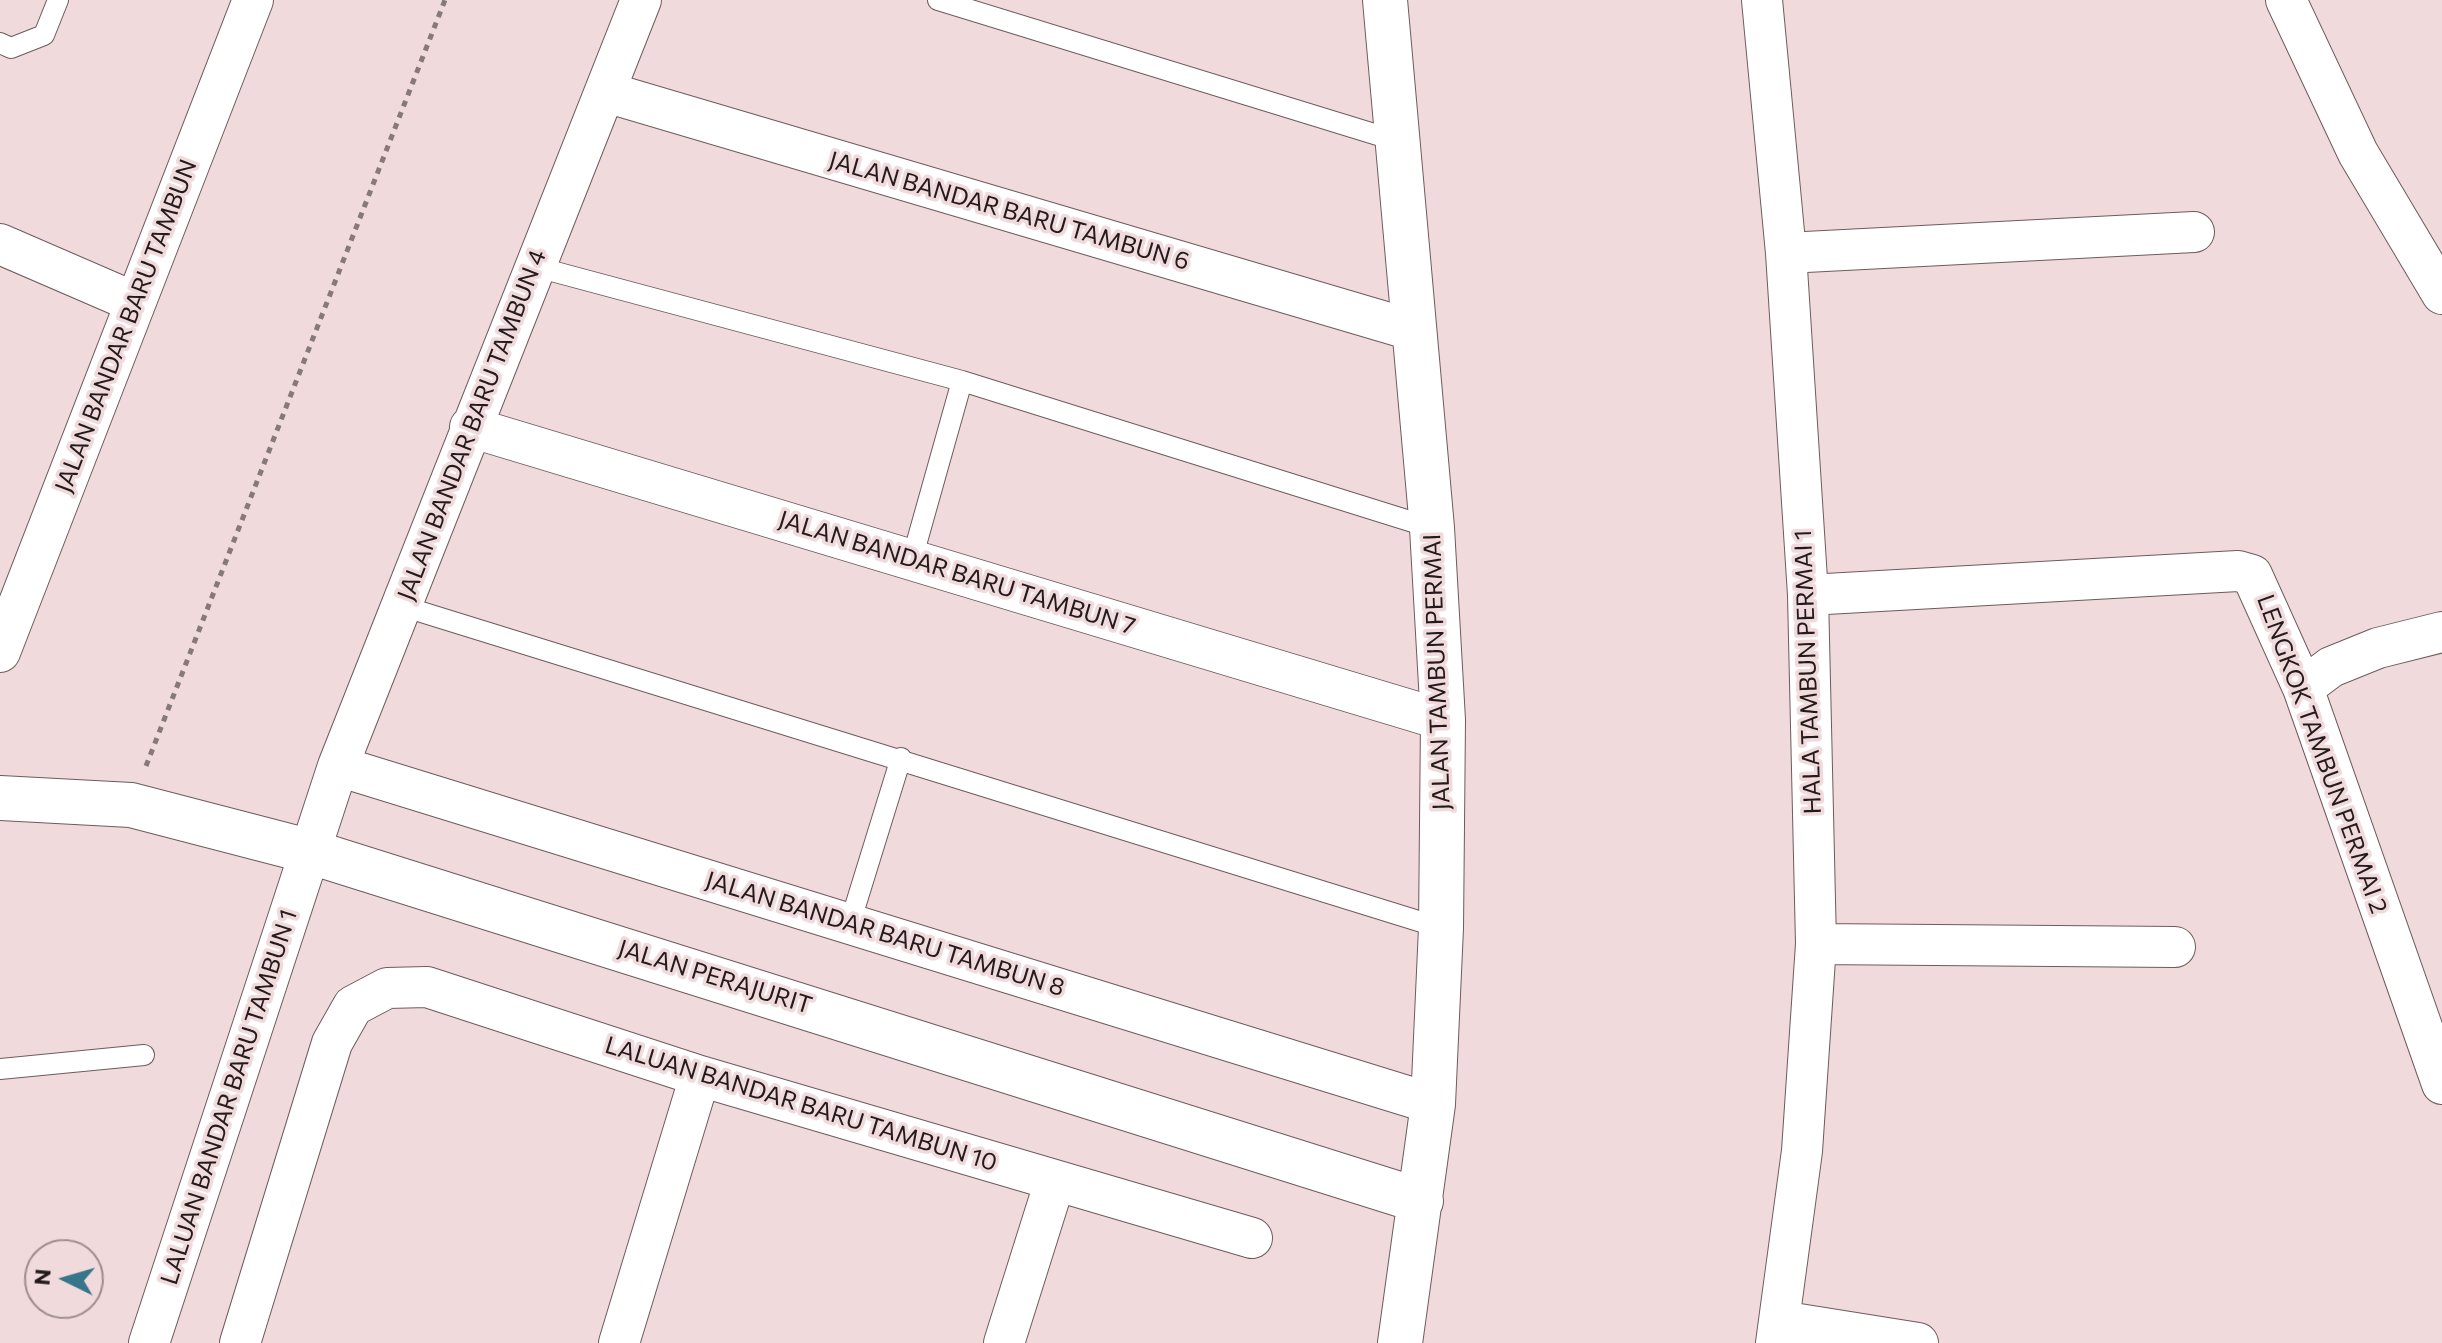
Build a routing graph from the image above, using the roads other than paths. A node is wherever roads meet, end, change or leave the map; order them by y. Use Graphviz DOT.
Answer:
graph roads {
  1 [pos="58,0"];
  2 [pos="253,0"];
  3 [pos="641,0"];
  4 [pos="938,0"];
  5 [pos="1385,0"];
  6 [pos="1762,0"];
  7 [pos="2286,0"];
  8 [pos="0,43"];
  9 [pos="606,92"];
  10 [pos="1397,141"];
  11 [pos="2194,232"];
  12 [pos="0,244"];
  13 [pos="1786,253"];
  14 [pos="533,266"];
  15 [pos="2442,294"];
  16 [pos="134,302"];
  17 [pos="1412,330"];
  18 [pos="962,381"];
  19 [pos="470,427"];
  20 [pos="1432,528"];
  21 [pos="912,559"];
  22 [pos="1808,595"];
  23 [pos="402,606"];
  24 [pos="2442,632"];
  25 [pos="0,652"];
  26 [pos="2303,688"];
  27 [pos="1443,720"];
  28 [pos="901,758"];
  29 [pos="338,766"];
  30 [pos="0,798"];
  31 [pos="308,851"];
  32 [pos="850,923"];
  33 [pos="1441,928"];
  34 [pos="1816,944"];
  35 [pos="2175,947"];
  36 [pos="144,1055"];
  37 [pos="0,1069"];
  38 [pos="700,1076"];
  39 [pos="2442,1084"];
  40 [pos="1433,1104"];
  41 [pos="1055,1181"];
  42 [pos="1421,1201"];
  43 [pos="1252,1238"];
  44 [pos="1778,1332"];
  45 [pos="149,1343"];
  46 [pos="240,1343"];
  47 [pos="619,1343"];
  48 [pos="1004,1343"];
  49 [pos="1400,1343"];
  50 [pos="1918,1343"];
  1 -- 8 [label="lane"];
  2 -- 16 [label="street, JALAN BANDAR BARU TAMBUN"];
  3 -- 9 [label="street, JALAN BANDAR BARU TAMBUN 4"];
  4 -- 10 [label="lane"];
  5 -- 10 [label="street, JALAN TAMBUN PERMAI"];
  6 -- 13 [label="street, HALA TAMBUN PERMAI 1"];
  7 -- 15 [label="street"];
  9 -- 14 [label="street, JALAN BANDAR BARU TAMBUN 4"];
  9 -- 17 [label="street, JALAN BANDAR BARU TAMBUN 6"];
  10 -- 17 [label="street, JALAN TAMBUN PERMAI"];
  11 -- 13 [label="street"];
  12 -- 16 [label="street"];
  13 -- 22 [label="street, HALA TAMBUN PERMAI 1"];
  14 -- 18 [label="lane"];
  14 -- 19 [label="street, JALAN BANDAR BARU TAMBUN 4"];
  16 -- 25 [label="street, JALAN BANDAR BARU TAMBUN"];
  17 -- 20 [label="street, JALAN TAMBUN PERMAI"];
  18 -- 20 [label="lane"];
  18 -- 21 [label="lane"];
  19 -- 21 [label="street, JALAN BANDAR BARU TAMBUN 7"];
  19 -- 23 [label="street, JALAN BANDAR BARU TAMBUN 4"];
  20 -- 27 [label="street, JALAN TAMBUN PERMAI"];
  21 -- 27 [label="street, JALAN BANDAR BARU TAMBUN 7"];
  22 -- 26 [label="street, LENGKOK TAMBUN PERMAI 2"];
  22 -- 34 [label="street, HALA TAMBUN PERMAI 1"];
  23 -- 28 [label="lane"];
  23 -- 29 [label="street, JALAN BANDAR BARU TAMBUN 4"];
  24 -- 26 [label="street"];
  26 -- 39 [label="street, LENGKOK TAMBUN PERMAI 2"];
  27 -- 33 [label="street, JALAN TAMBUN PERMAI"];
  28 -- 32 [label="lane"];
  28 -- 33 [label="lane"];
  29 -- 31 [label="street, JALAN BANDAR BARU TAMBUN 4"];
  29 -- 32 [label="street, JALAN BANDAR BARU TAMBUN 8"];
  30 -- 31 [label="street, JALAN PERAJURIT"];
  31 -- 42 [label="street, JALAN PERAJURIT"];
  31 -- 45 [label="street, LALUAN BANDAR BARU TAMBUN 1"];
  32 -- 40 [label="street, JALAN BANDAR BARU TAMBUN 8"];
  33 -- 40 [label="street, JALAN TAMBUN PERMAI"];
  34 -- 35 [label="street"];
  34 -- 44 [label="street, HALA TAMBUN PERMAI 1"];
  36 -- 37 [label="lane"];
  38 -- 41 [label="street, LALUAN BANDAR BARU TAMBUN 10"];
  38 -- 46 [label="street, LALUAN BANDAR BARU TAMBUN 10"];
  38 -- 47 [label="street"];
  40 -- 42 [label="street, JALAN TAMBUN PERMAI"];
  41 -- 43 [label="street, LALUAN BANDAR BARU TAMBUN 10"];
  41 -- 48 [label="street"];
  42 -- 49 [label="street, JALAN TAMBUN PERMAI"];
  44 -- 50 [label="street"];
}
